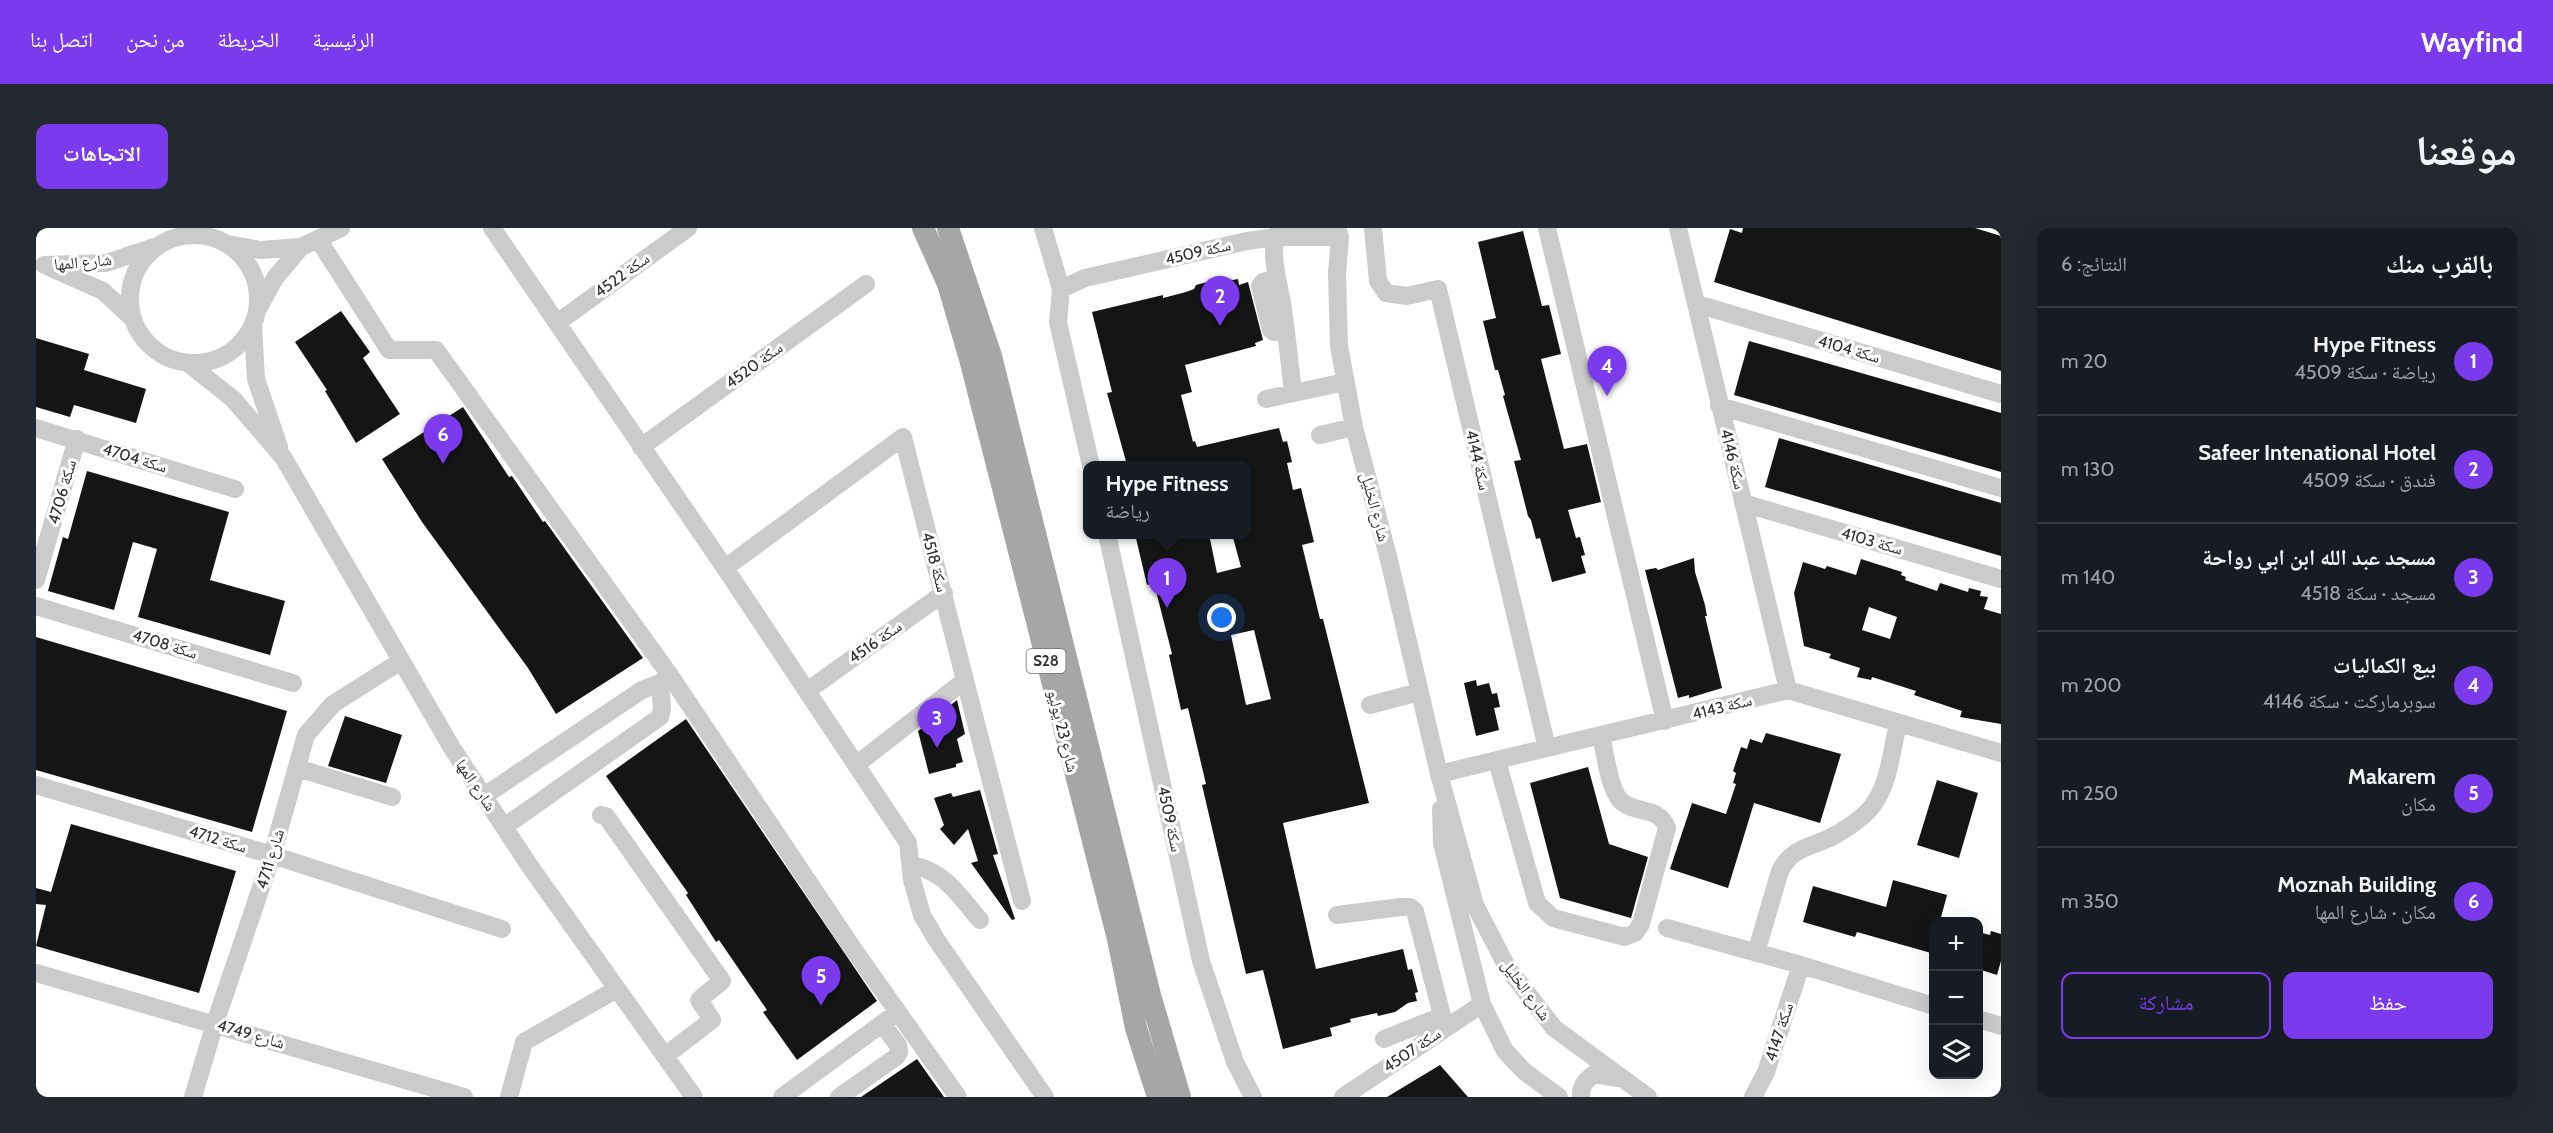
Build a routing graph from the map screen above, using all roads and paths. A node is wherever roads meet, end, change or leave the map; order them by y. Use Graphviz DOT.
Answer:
graph roads {
  1 [pos="341,228"];
  2 [pos="492,228"];
  3 [pos="688,228"];
  4 [pos="923,228"];
  5 [pos="948,228"];
  6 [pos="1043,228"];
  7 [pos="1373,228"];
  8 [pos="1547,228"];
  9 [pos="1678,228"];
  10 [pos="1340,231"];
  11 [pos="1277,233"];
  12 [pos="318,239"];
  13 [pos="227,244"];
  14 [pos="157,246"];
  15 [pos="301,247"];
  16 [pos="40,264"];
  17 [pos="866,284"];
  18 [pos="1061,290"];
  19 [pos="1697,304"];
  20 [pos="256,317"];
  21 [pos="132,318"];
  22 [pos="557,323"];
  23 [pos="189,364"];
  24 [pos="1345,382"];
  25 [pos="1293,393"];
  26 [pos="2001,394"];
  27 [pos="1266,399"];
  28 [pos="1719,406"];
  29 [pos="1354,427"];
  30 [pos="36,428"];
  31 [pos="1320,435"];
  32 [pos="77,439"];
  33 [pos="641,447"];
  34 [pos="283,457"];
  35 [pos="1090,461"];
  36 [pos="2001,488"];
  37 [pos="235,489"];
  38 [pos="1743,503"];
  39 [pos="1108,539"];
  40 [pos="725,568"];
  41 [pos="2001,579"];
  42 [pos="36,580"];
  43 [pos="944,593"];
  44 [pos="36,606"];
  45 [pos="401,661"];
  46 [pos="664,678"];
  47 [pos="964,681"];
  48 [pos="293,683"];
  49 [pos="1788,690"];
  50 [pos="807,691"];
  51 [pos="1419,693"];
  52 [pos="1370,705"];
  53 [pos="1665,721"];
  54 [pos="1898,724"];
  55 [pos="1601,736"];
  56 [pos="1547,748"];
  57 [pos="2001,753"];
  58 [pos="1497,760"];
  59 [pos="857,764"];
  60 [pos="297,768"];
  61 [pos="1439,774"];
  62 [pos="36,785"];
  63 [pos="484,796"];
  64 [pos="392,797"];
  65 [pos="601,815"];
  66 [pos="504,827"];
  67 [pos="272,855"];
  68 [pos="912,865"];
  69 [pos="1022,901"];
  70 [pos="1337,915"];
  71 [pos="980,920"];
  72 [pos="1667,928"];
  73 [pos="501,929"];
  74 [pos="1756,953"];
  75 [pos="1801,965"];
  76 [pos="36,973"];
  77 [pos="617,989"];
  78 [pos="1482,1004"];
  79 [pos="1929,1004"];
  80 [pos="898,1012"];
  81 [pos="1983,1021"];
  82 [pos="1444,1022"];
  83 [pos="215,1023"];
  84 [pos="882,1024"];
  85 [pos="2001,1026"];
  86 [pos="1384,1039"];
  87 [pos="665,1056"];
  88 [pos="1623,1079"];
  89 [pos="193,1097"];
  90 [pos="464,1097"];
  91 [pos="509,1097"];
  92 [pos="694,1097"];
  93 [pos="782,1097"];
  94 [pos="839,1097"];
  95 [pos="958,1097"];
  96 [pos="1045,1097"];
  97 [pos="1158,1097"];
  98 [pos="1180,1097"];
  99 [pos="1253,1097"];
  100 [pos="1343,1097"];
  101 [pos="1558,1097"];
  102 [pos="1581,1097"];
  103 [pos="1648,1097"];
  104 [pos="1753,1097"];
  1 -- 12 [label="street"];
  2 -- 22 [label="street"];
  3 -- 22 [label="street, سكة 4522"];
  4 -- 97 [label="main road, شارع 23 يوليو / S28"];
  5 -- 98 [label="main road, شارع 23 يوليو / S28"];
  6 -- 18 [label="street"];
  7 -- 56 [label="street, سكة 4144"];
  8 -- 53 [label="street"];
  9 -- 19 [label="street, سكة 4146"];
  10 -- 11 [label="street, سكة 4509"];
  10 -- 24 [label="street, شارع الخليل"];
  11 -- 18 [label="street, سكة 4509"];
  11 -- 25 [label="street"];
  12 -- 15 [label="street"];
  12 -- 46 [label="street"];
  13 -- 14 [label="street"];
  13 -- 15 [label="street"];
  13 -- 20 [label="street"];
  14 -- 16 [label="street, شارع المها"];
  14 -- 21 [label="street"];
  15 -- 20 [label="street"];
  16 -- 21 [label="street, شارع المها"];
  17 -- 33 [label="street, سكة 4520"];
  18 -- 35 [label="street"];
  19 -- 26 [label="street, سكة 4104"];
  19 -- 28 [label="street, سكة 4146"];
  20 -- 23 [label="street"];
  20 -- 34 [label="street, شارع المها"];
  21 -- 23 [label="street"];
  22 -- 33 [label="street"];
  23 -- 34 [label="street, شارع المها"];
  24 -- 25 [label="street"];
  24 -- 29 [label="street, شارع الخليل"];
  25 -- 27 [label="street"];
  28 -- 36 [label="street"];
  28 -- 38 [label="street, سكة 4146"];
  29 -- 31 [label="street"];
  29 -- 51 [label="street, شارع الخليل"];
  30 -- 32 [label="street, سكة 4704"];
  32 -- 37 [label="street, سكة 4704"];
  32 -- 42 [label="street, 4706 سكة"];
  33 -- 40 [label="street"];
  34 -- 45 [label="street, شارع المها"];
  38 -- 41 [label="street, سكة 4103"];
  38 -- 49 [label="street, سكة 4146"];
  39 -- 99 [label="street, سكة 4509"];
  40 -- 43 [label="street, سكة 4518"];
  40 -- 50 [label="street"];
  43 -- 47 [label="street, سكة 4518"];
  43 -- 50 [label="street, سكة 4516"];
  44 -- 48 [label="street, سكة 4708"];
  45 -- 60 [label="street, 4711 شارع"];
  45 -- 63 [label="street, شارع المها"];
  46 -- 63 [label="street"];
  46 -- 66 [label="street"];
  46 -- 80 [label="street"];
  47 -- 59 [label="street"];
  47 -- 69 [label="street, سكة 4518"];
  49 -- 53 [label="street, سكة 4143"];
  49 -- 54 [label="street"];
  50 -- 59 [label="street"];
  51 -- 52 [label="street"];
  51 -- 61 [label="street, شارع الخليل"];
  53 -- 55 [label="street, سكة 4143"];
  54 -- 57 [label="street"];
  54 -- 74 [label="street"];
  55 -- 56 [label="street, سكة 4143"];
  55 -- 58 [label="street"];
  56 -- 58 [label="street, سكة 4143"];
  58 -- 61 [label="street, سكة 4143"];
  59 -- 68 [label="street"];
  60 -- 64 [label="street"];
  60 -- 67 [label="street, 4711 شارع"];
  61 -- 78 [label="street, شارع الخليل"];
  61 -- 88 [label="street, شارع الخليل"];
  62 -- 67 [label="street, سكة 4712"];
  63 -- 66 [label="street, شارع المها"];
  65 -- 87 [label="street"];
  66 -- 77 [label="street, شارع المها"];
  67 -- 73 [label="street, سكة 4712"];
  67 -- 83 [label="street, 4711 شارع"];
  68 -- 71 [label="street"];
  68 -- 96 [label="street"];
  70 -- 82 [label="street"];
  72 -- 74 [label="street"];
  74 -- 75 [label="street"];
  75 -- 79 [label="street"];
  75 -- 104 [label="street, سكة 4147"];
  76 -- 83 [label="street, 4749 شارع"];
  77 -- 87 [label="street, شارع المها"];
  77 -- 91 [label="street"];
  78 -- 82 [label="street, سكة 4507"];
  78 -- 101 [label="street, شارع الخليل"];
  80 -- 84 [label="street"];
  80 -- 95 [label="street"];
  81 -- 85 [label="street"];
  82 -- 86 [label="street"];
  82 -- 100 [label="street, سكة 4507"];
  83 -- 89 [label="street, 4711 شارع"];
  83 -- 90 [label="street, 4749 شارع"];
  84 -- 93 [label="street"];
  84 -- 94 [label="street"];
  87 -- 92 [label="street, شارع المها"];
  88 -- 102 [label="street"];
  88 -- 103 [label="street, شارع الخليل"];
}
